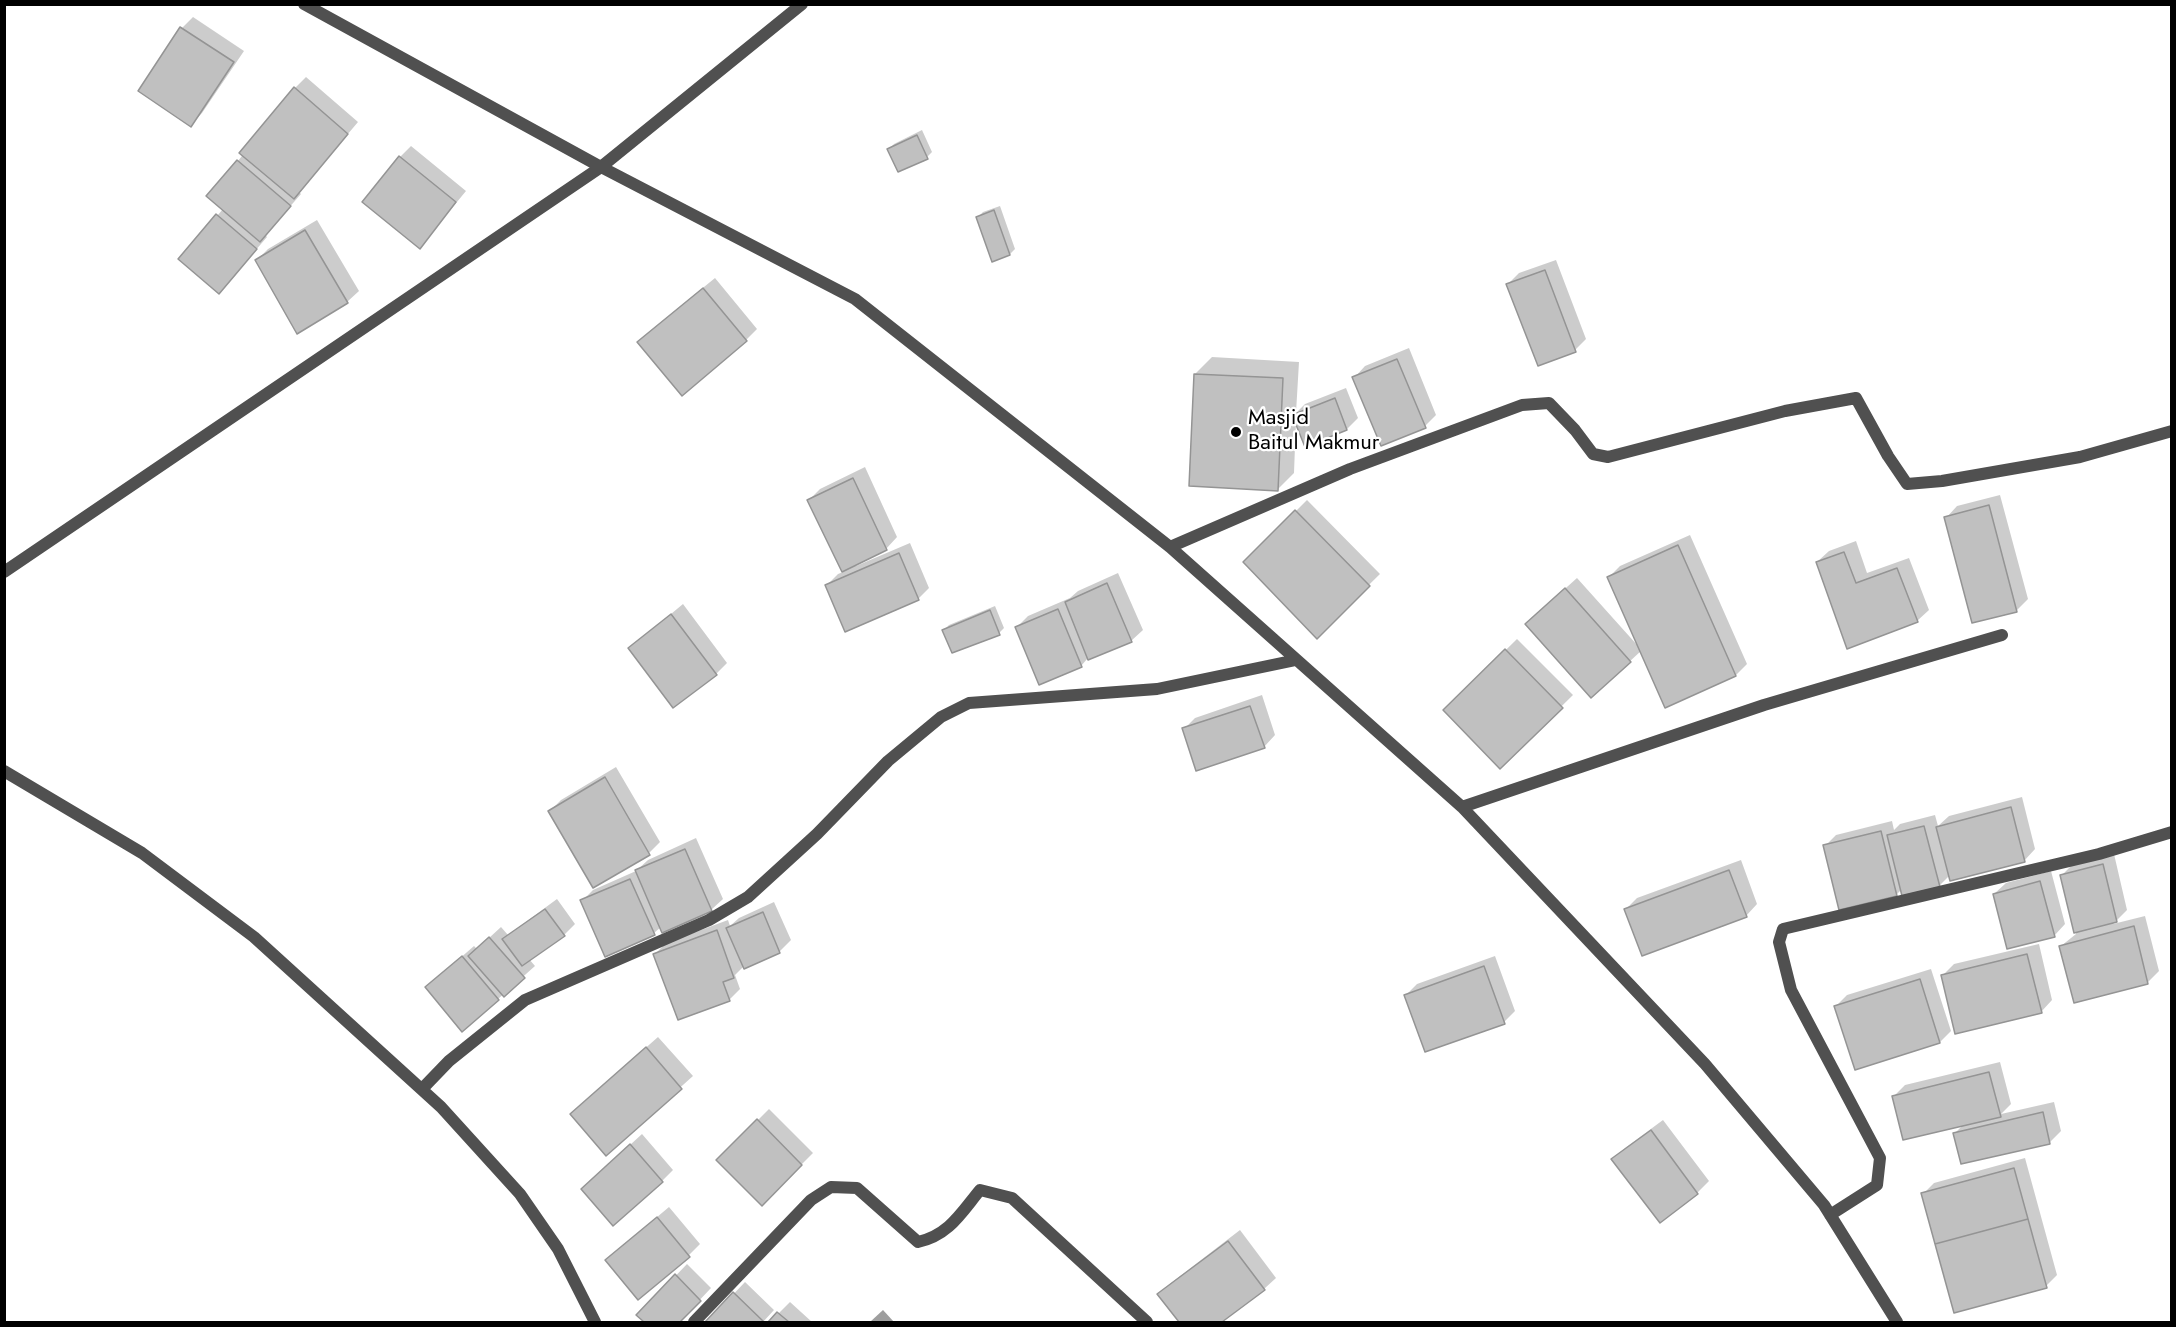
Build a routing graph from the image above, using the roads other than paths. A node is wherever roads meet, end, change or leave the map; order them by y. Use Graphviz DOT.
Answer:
graph roads {
  1 [pos="304,4"];
  2 [pos="802,4"];
  3 [pos="601,167"];
  4 [pos="2172,431"];
  5 [pos="1170,547"];
  6 [pos="4,572"];
  7 [pos="2002,635"];
  8 [pos="1296,660"];
  9 [pos="4,771"];
  10 [pos="1461,807"];
  11 [pos="2172,832"];
  12 [pos="422,1089"];
  13 [pos="1830,1215"];
  14 [pos="595,1323"];
  15 [pos="694,1323"];
  16 [pos="1147,1323"];
  17 [pos="1897,1323"];
  1 -- 3 [label="street"];
  2 -- 3 [label="street"];
  3 -- 5 [label="street"];
  3 -- 6 [label="street"];
  4 -- 5 [label="street"];
  5 -- 8 [label="street"];
  7 -- 10 [label="street"];
  8 -- 10 [label="street"];
  8 -- 12 [label="street"];
  9 -- 12 [label="street"];
  10 -- 13 [label="street"];
  11 -- 13 [label="street"];
  12 -- 14 [label="street"];
  13 -- 17 [label="street"];
  15 -- 16 [label="street"];
}
